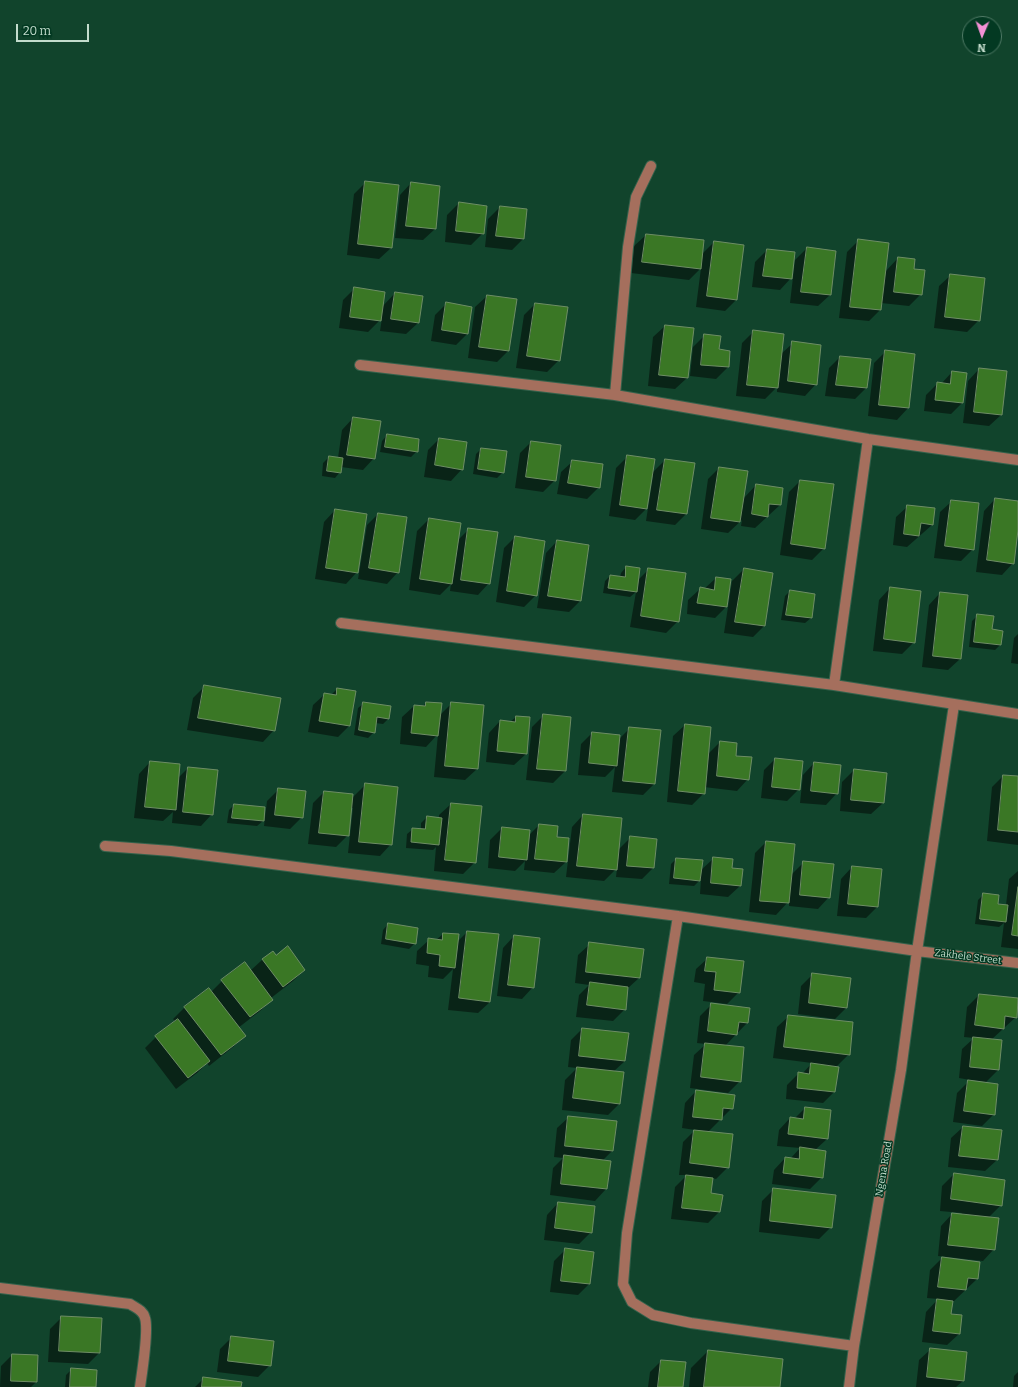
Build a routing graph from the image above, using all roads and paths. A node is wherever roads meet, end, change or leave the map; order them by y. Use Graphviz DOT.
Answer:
graph roads {
  1 [pos="651,166"];
  2 [pos="360,365"];
  3 [pos="615,395"];
  4 [pos="868,438"];
  5 [pos="1018,460"];
  6 [pos="341,622"];
  7 [pos="834,685"];
  8 [pos="954,705"];
  9 [pos="1018,714"];
  10 [pos="105,846"];
  11 [pos="678,916"];
  12 [pos="917,951"];
  13 [pos="1018,963"];
  14 [pos="0,1288"];
  15 [pos="854,1346"];
  16 [pos="140,1387"];
  17 [pos="849,1387"];
  1 -- 3 [label="street"];
  2 -- 3 [label="street"];
  3 -- 4 [label="street"];
  4 -- 5 [label="street"];
  4 -- 7 [label="street"];
  6 -- 7 [label="street"];
  7 -- 8 [label="street"];
  8 -- 9 [label="street"];
  8 -- 12 [label="street, Ngena Road"];
  10 -- 11 [label="street, Zakhele Street"];
  11 -- 12 [label="street, Zakhele Street"];
  11 -- 15 [label="street"];
  12 -- 13 [label="street, Zakhele Street"];
  12 -- 15 [label="street, Ngena Road"];
  14 -- 16 [label="street"];
  15 -- 17 [label="street, Ngena Road"];
}
